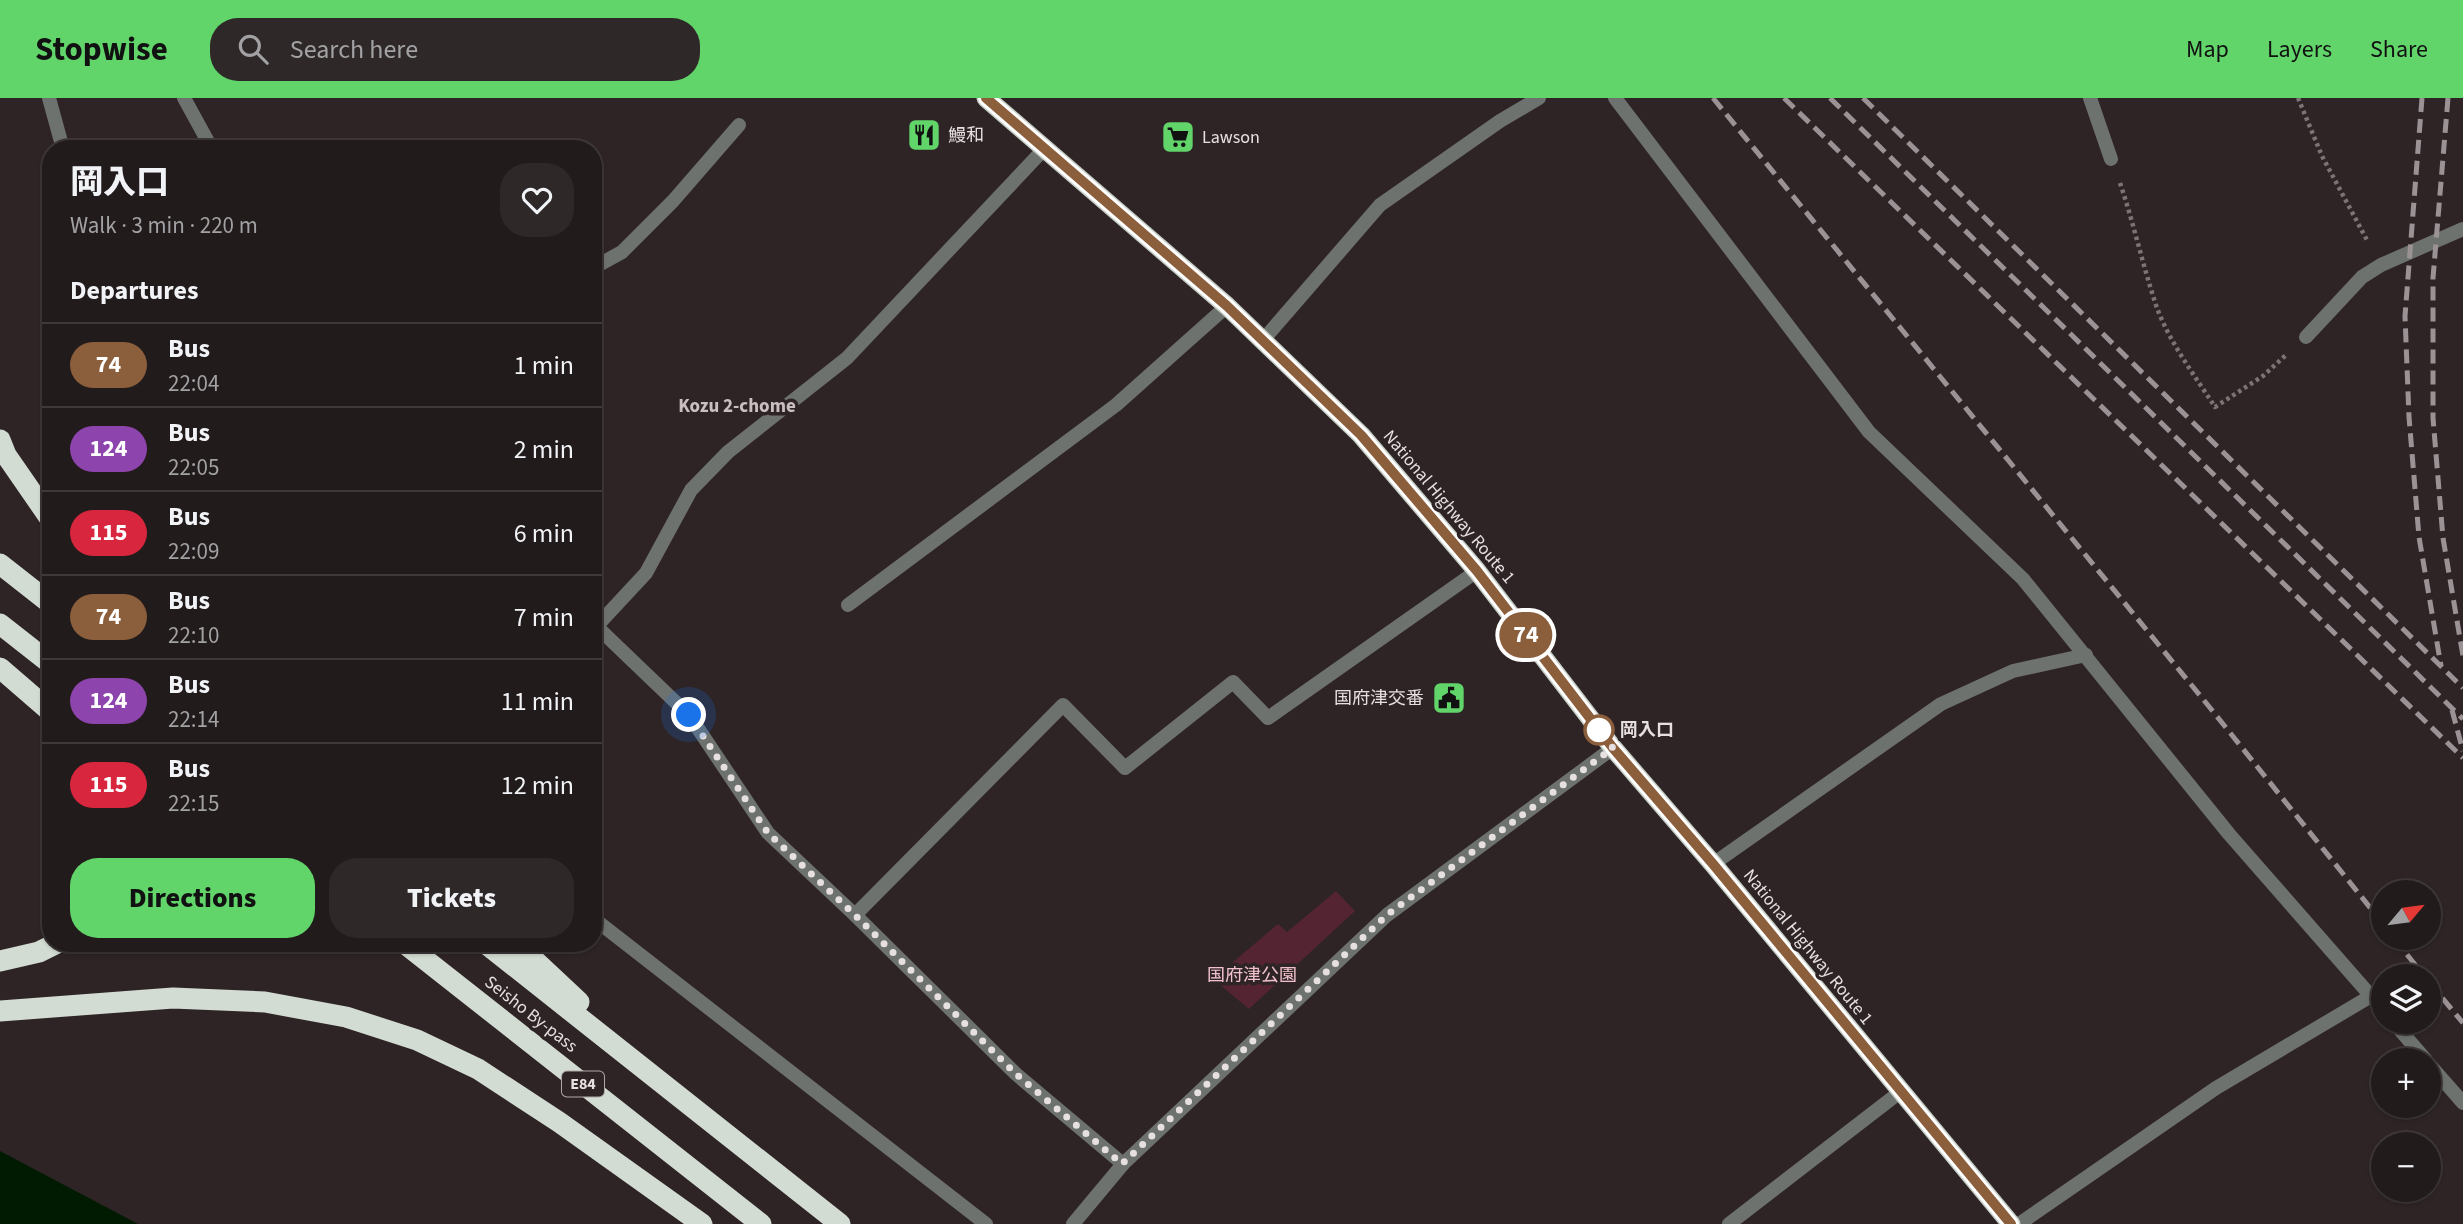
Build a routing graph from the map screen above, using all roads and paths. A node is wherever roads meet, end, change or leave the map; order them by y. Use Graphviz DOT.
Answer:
graph roads {
  1 [pos="49,98"];
  2 [pos="184,98"];
  3 [pos="986,98"];
  4 [pos="1539,98"];
  5 [pos="1615,98"];
  6 [pos="2090,98"];
  7 [pos="2298,98"];
  8 [pos="739,125"];
  9 [pos="61,140"];
  10 [pos="207,140"];
  11 [pos="1046,147"];
  12 [pos="2111,159"];
  13 [pos="2463,229"];
  14 [pos="602,263"];
  15 [pos="2381,265"];
  16 [pos="1227,306"];
  17 [pos="2306,337"];
  18 [pos="1264,339"];
  19 [pos="0,440"];
  20 [pos="42,507"];
  21 [pos="0,564"];
  22 [pos="1477,571"];
  23 [pos="42,597"];
  24 [pos="848,605"];
  25 [pos="602,619"];
  26 [pos="0,624"];
  27 [pos="602,634"];
  28 [pos="2085,655"];
  29 [pos="42,657"];
  30 [pos="0,668"];
  31 [pos="42,704"];
  32 [pos="1613,748"];
  33 [pos="1713,864"];
  34 [pos="855,915"];
  35 [pos="602,925"];
  36 [pos="42,950"];
  37 [pos="415,952"];
  38 [pos="496,952"];
  39 [pos="526,952"];
  40 [pos="0,961"];
  41 [pos="2371,996"];
  42 [pos="0,1011"];
  43 [pos="2404,1034"];
  44 [pos="2416,1048"];
  45 [pos="2441,1077"];
  46 [pos="1900,1092"];
  47 [pos="685,1101"];
  48 [pos="2463,1103"];
  49 [pos="1122,1164"];
  50 [pos="702,1224"];
  51 [pos="761,1224"];
  52 [pos="840,1224"];
  53 [pos="986,1224"];
  54 [pos="1073,1224"];
  55 [pos="1728,1224"];
  56 [pos="2011,1224"];
  57 [pos="2019,1224"];
  1 -- 9 [label="street"];
  2 -- 10 [label="street"];
  3 -- 11 [label="highway, National Highway Route 1"];
  4 -- 18 [label="street"];
  5 -- 28 [label="street"];
  6 -- 12 [label="street"];
  7 -- 15 [label="path"];
  8 -- 14 [label="street"];
  11 -- 16 [label="highway, National Highway Route 1"];
  11 -- 25 [label="street"];
  12 -- 17 [label="path"];
  13 -- 15 [label="street"];
  15 -- 17 [label="street"];
  16 -- 18 [label="highway, National Highway Route 1"];
  16 -- 24 [label="street"];
  18 -- 22 [label="highway, National Highway Route 1"];
  19 -- 20 [label="highway"];
  21 -- 23 [label="highway"];
  22 -- 32 [label="highway, National Highway Route 1"];
  22 -- 34 [label="street"];
  26 -- 29 [label="highway"];
  27 -- 34 [label="street"];
  28 -- 33 [label="street"];
  28 -- 41 [label="street"];
  30 -- 31 [label="highway"];
  32 -- 33 [label="highway, National Highway Route 1"];
  32 -- 49 [label="street"];
  33 -- 46 [label="highway, National Highway Route 1"];
  34 -- 49 [label="street"];
  35 -- 53 [label="street"];
  36 -- 40 [label="highway"];
  37 -- 51 [label="highway, Seisho By-pass / E84"];
  38 -- 47 [label="highway, Seisho By-pass"];
  39 -- 47 [label="highway"];
  41 -- 57 [label="street"];
  42 -- 50 [label="highway"];
  43 -- 44 [label="street"];
  45 -- 48 [label="street"];
  46 -- 55 [label="street"];
  46 -- 56 [label="highway, National Highway Route 1"];
  47 -- 52 [label="highway, Seisho By-pass"];
  49 -- 54 [label="street"];
}
